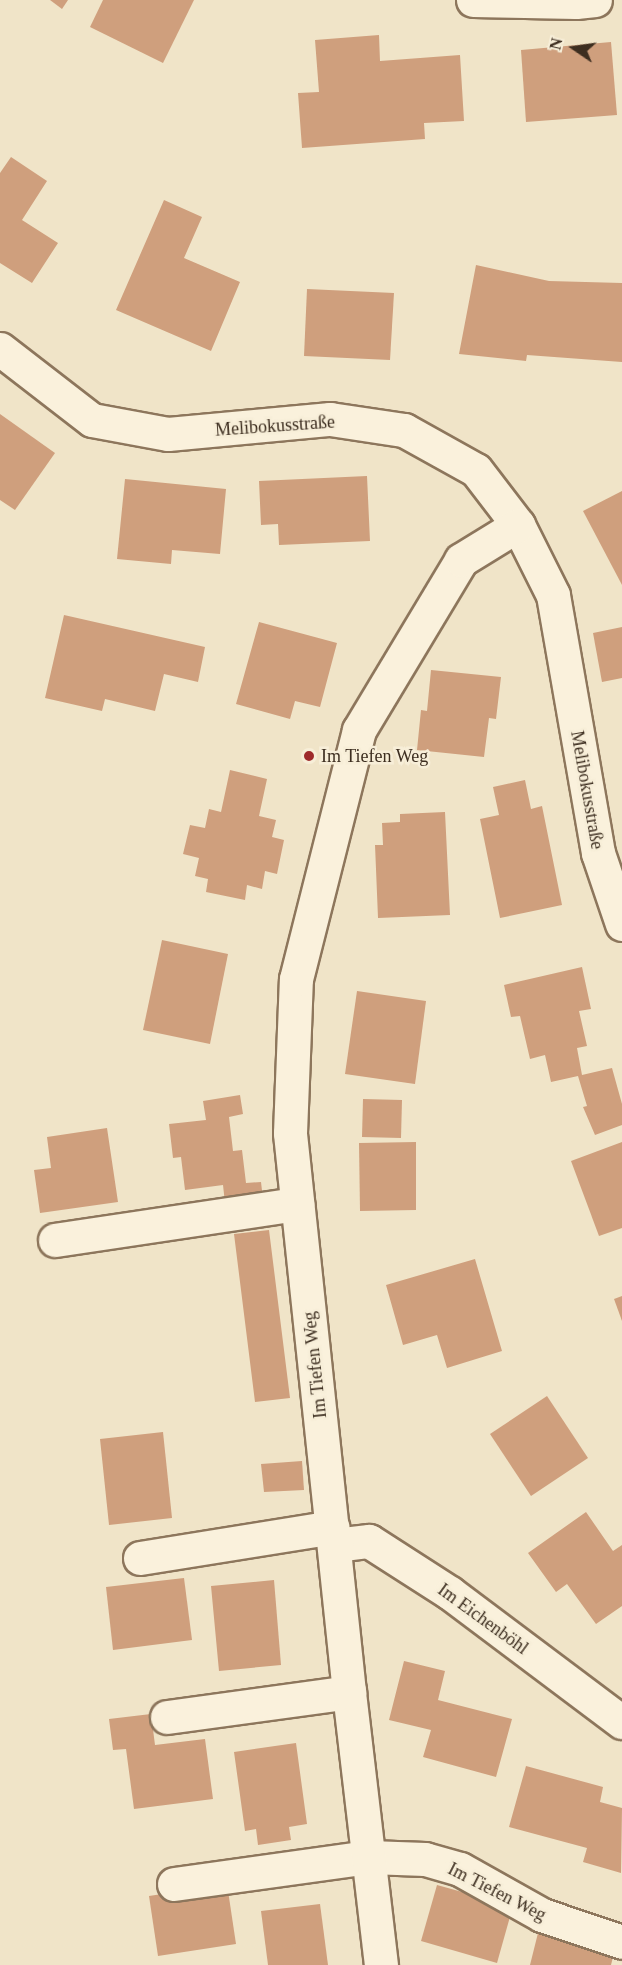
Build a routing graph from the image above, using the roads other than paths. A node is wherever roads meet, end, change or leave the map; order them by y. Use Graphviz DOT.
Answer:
graph roads {
  1 [pos="473,0"];
  2 [pos="595,0"];
  3 [pos="0,349"];
  4 [pos="518,525"];
  5 [pos="622,924"];
  6 [pos="297,1204"];
  7 [pos="55,1240"];
  8 [pos="334,1536"];
  9 [pos="140,1558"];
  10 [pos="349,1692"];
  11 [pos="167,1717"];
  12 [pos="622,1722"];
  13 [pos="369,1857"];
  14 [pos="174,1884"];
  15 [pos="622,1942"];
  16 [pos="381,1965"];
  1 -- 2 [label="street"];
  3 -- 4 [label="street, Melibokusstraße"];
  4 -- 5 [label="street, Melibokusstraße"];
  4 -- 6 [label="street, Im Tiefen Weg"];
  6 -- 7 [label="street"];
  6 -- 8 [label="street, Im Tiefen Weg"];
  8 -- 9 [label="street"];
  8 -- 10 [label="street, Im Tiefen Weg"];
  8 -- 12 [label="street, Im Eichenböhl"];
  10 -- 11 [label="street"];
  10 -- 13 [label="street, Im Tiefen Weg"];
  13 -- 14 [label="street, Im Tiefen Weg"];
  13 -- 15 [label="street, Im Tiefen Weg"];
  13 -- 16 [label="street, Im Tiefen Weg"];
}
